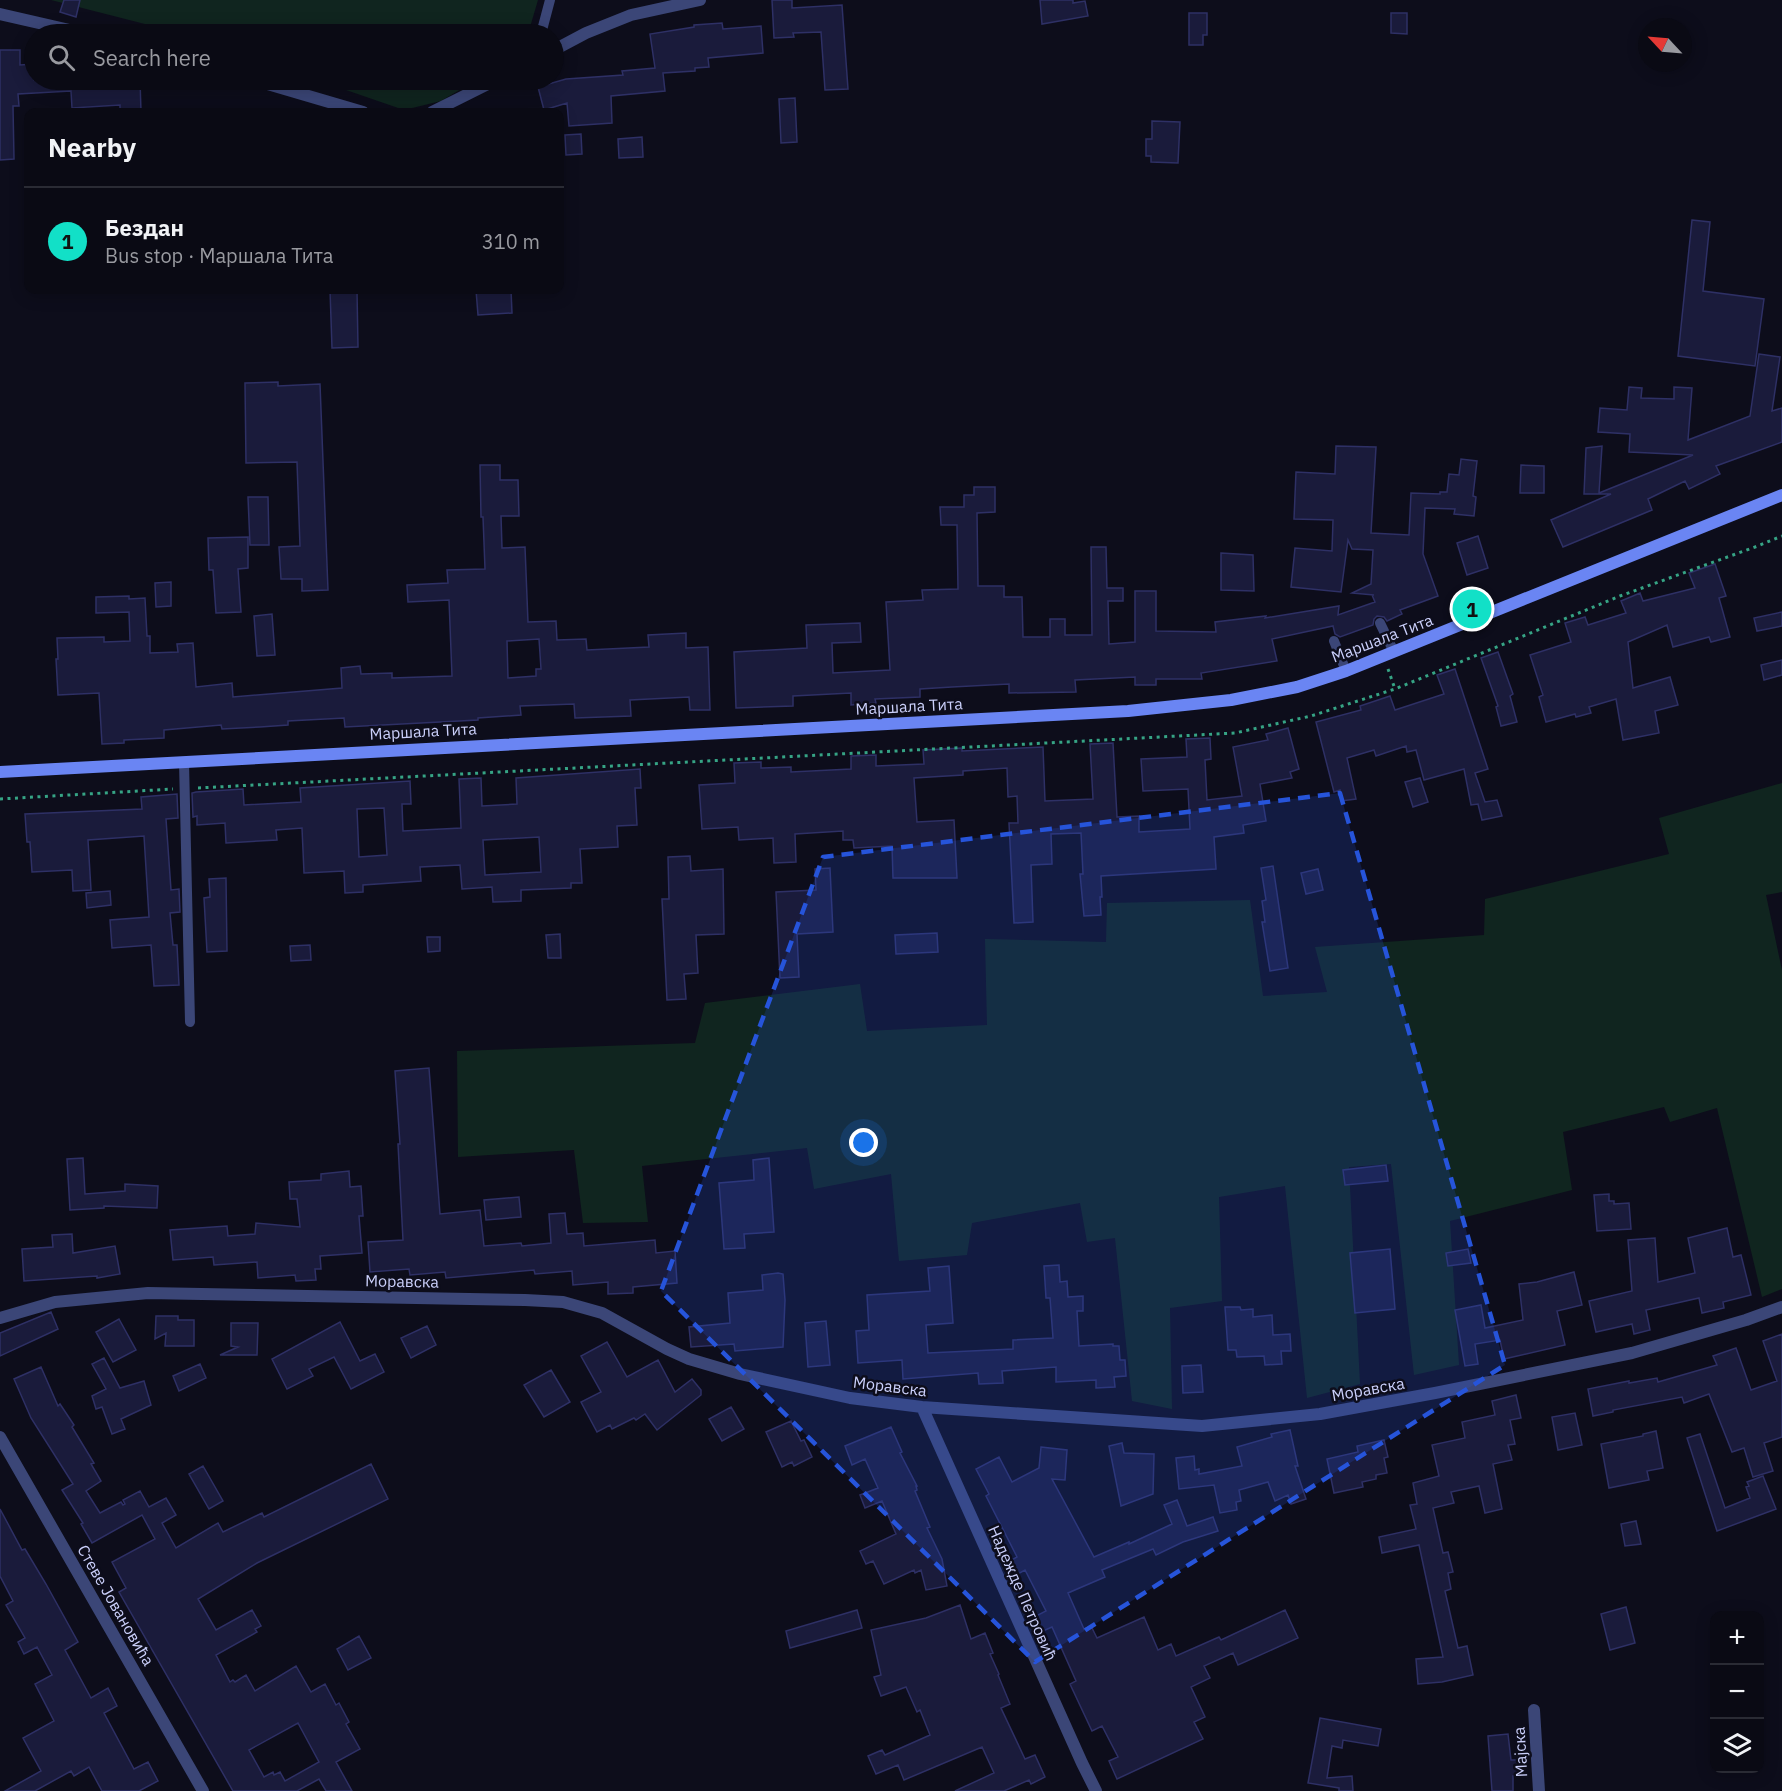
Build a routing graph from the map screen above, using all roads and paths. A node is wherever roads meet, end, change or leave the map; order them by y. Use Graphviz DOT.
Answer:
graph roads {
  1 [pos="550,0"];
  2 [pos="700,0"];
  3 [pos="0,14"];
  4 [pos="44,24"];
  5 [pos="544,24"];
  6 [pos="564,45"];
  7 [pos="288,90"];
  8 [pos="476,90"];
  9 [pos="349,108"];
  10 [pos="440,108"];
  11 [pos="1782,495"];
  12 [pos="1380,623"];
  13 [pos="1334,641"];
  14 [pos="1394,652"];
  15 [pos="1346,671"];
  16 [pos="184,762"];
  17 [pos="0,772"];
  18 [pos="190,1022"];
  19 [pos="1782,1307"];
  20 [pos="0,1318"];
  21 [pos="922,1407"];
  22 [pos="0,1437"];
  23 [pos="1534,1710"];
  24 [pos="203,1791"];
  25 [pos="1096,1791"];
  26 [pos="1539,1791"];
  1 -- 5 [label="lane"];
  2 -- 6 [label="street"];
  3 -- 4 [label="street"];
  7 -- 9 [label="street"];
  8 -- 10 [label="street"];
  11 -- 14 [label="main road, Маршала Тита"];
  12 -- 14 [label="lane"];
  13 -- 15 [label="lane"];
  14 -- 15 [label="main road, Маршала Тита"];
  15 -- 16 [label="main road, Маршала Тита"];
  16 -- 17 [label="main road, Маршала Тита"];
  16 -- 18 [label="lane"];
  19 -- 21 [label="street, Моравска"];
  20 -- 21 [label="street, Моравска"];
  21 -- 25 [label="street, Надежде Петровић"];
  22 -- 24 [label="street, Стеве Јовановића"];
  23 -- 26 [label="street, Мајска"];
}
